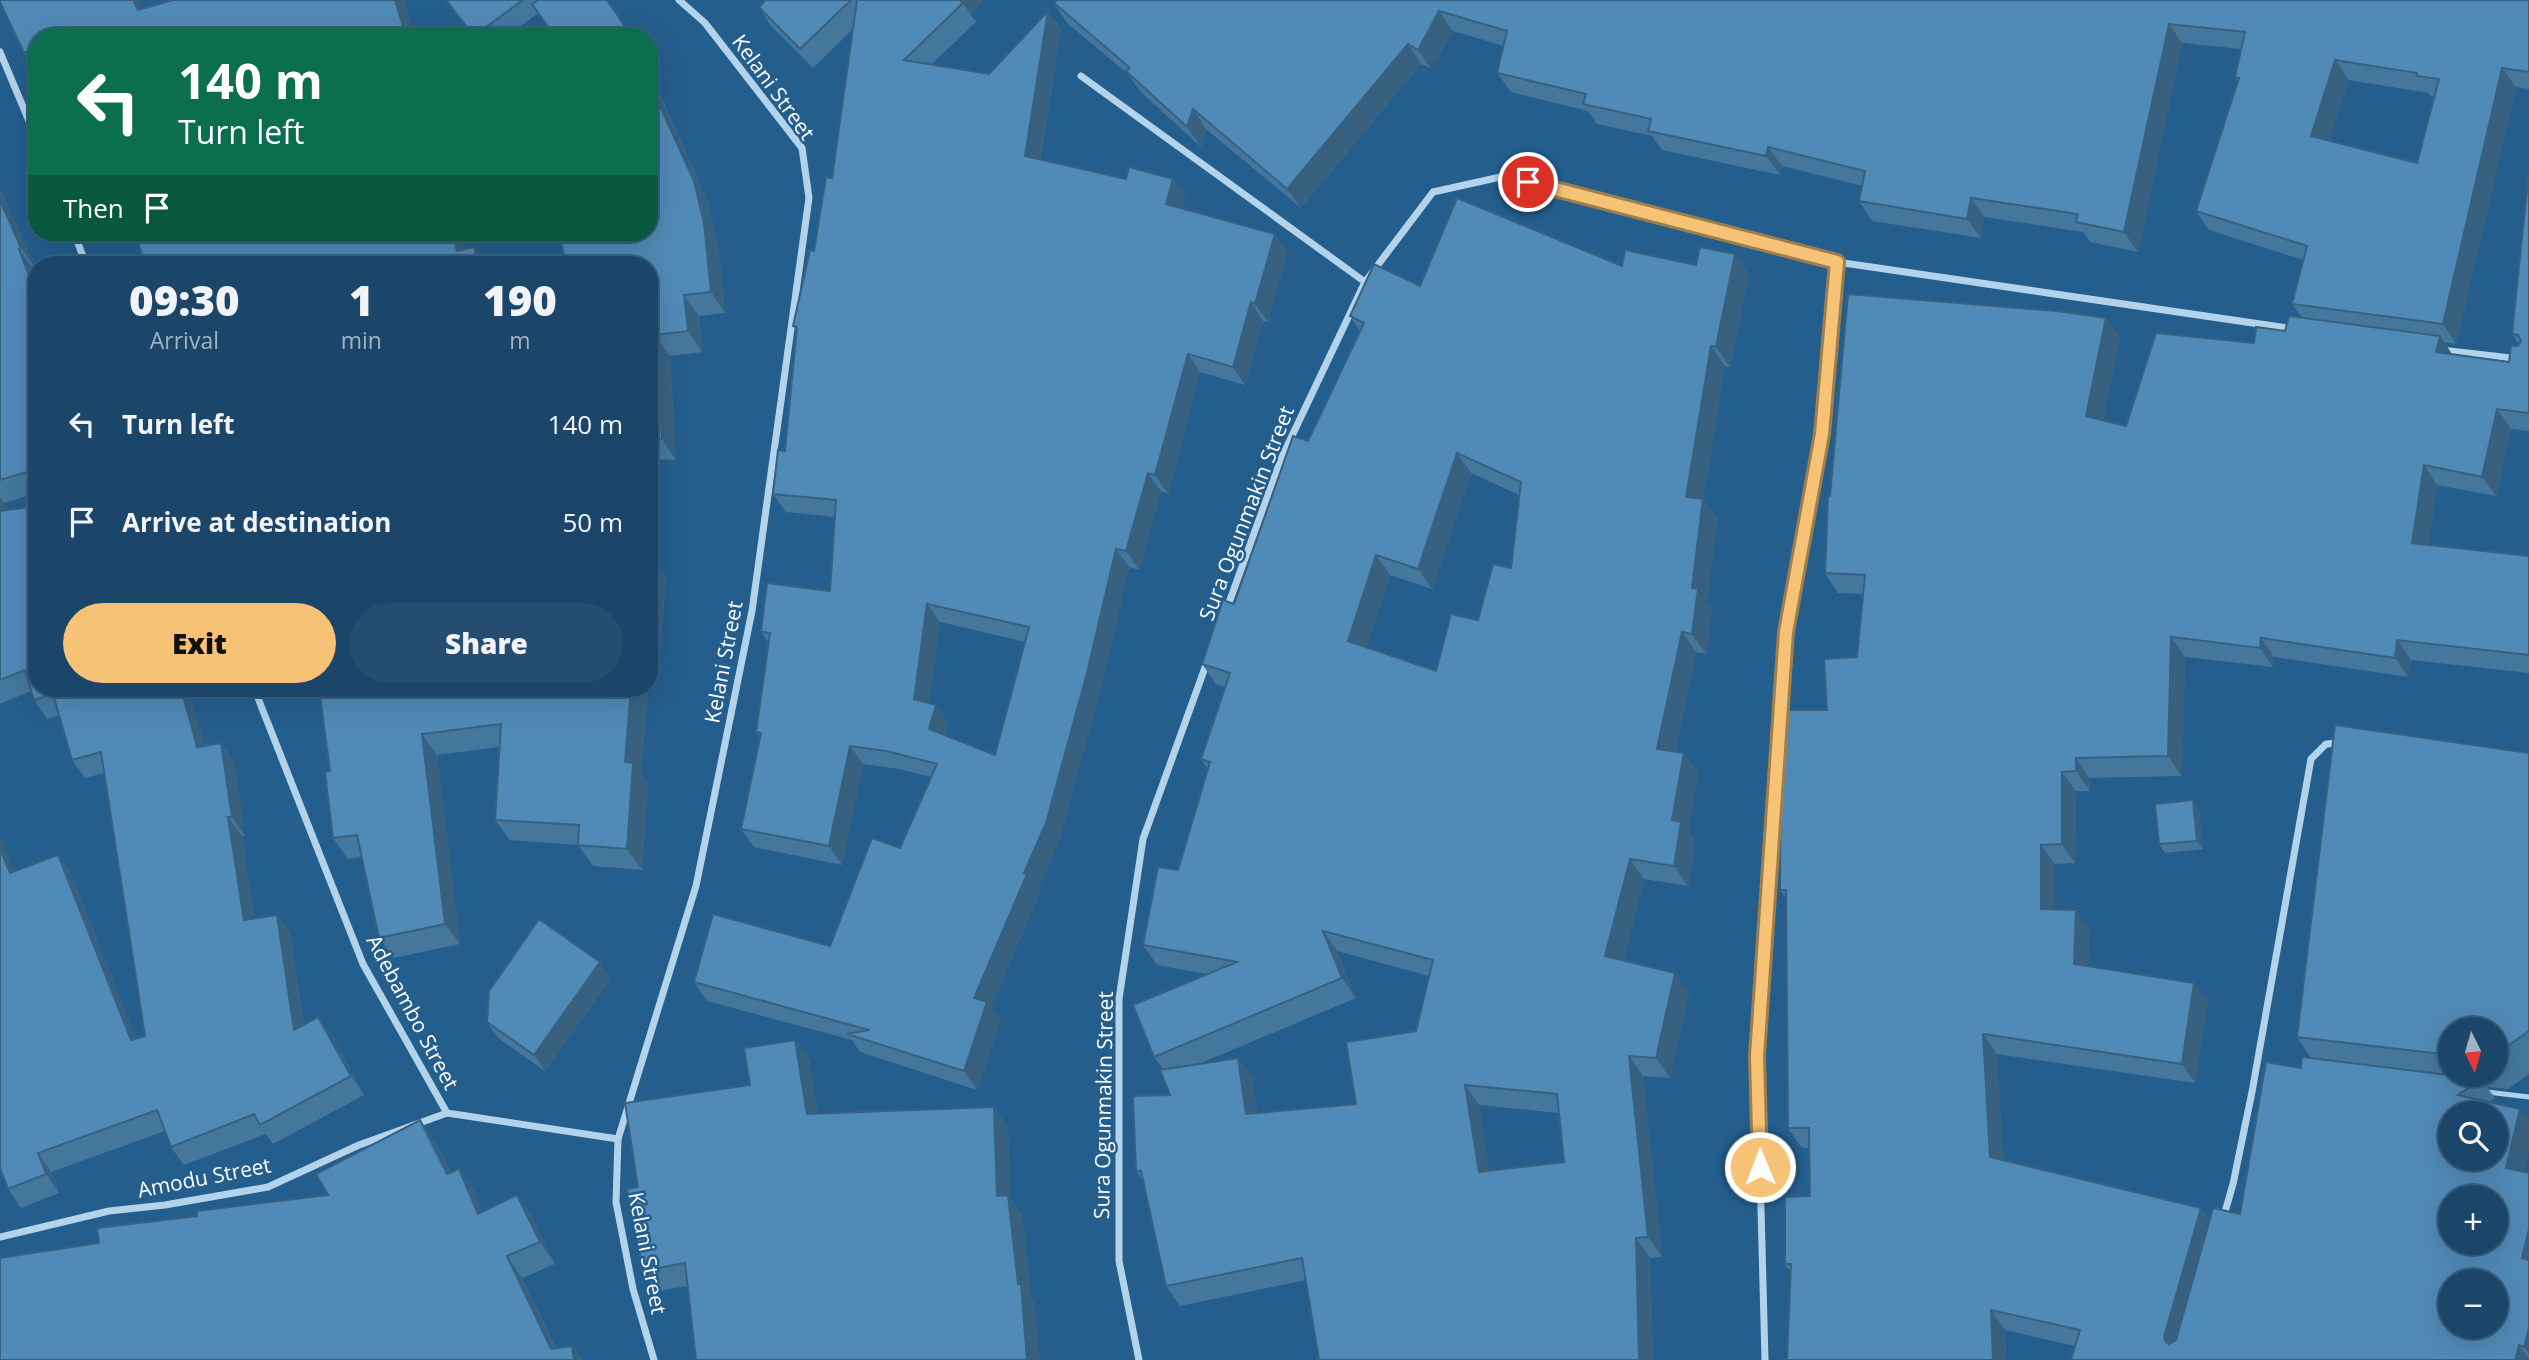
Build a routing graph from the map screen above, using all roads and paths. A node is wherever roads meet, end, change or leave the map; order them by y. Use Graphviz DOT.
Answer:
graph roads {
  1 [pos="679,0"];
  2 [pos="0,52"];
  3 [pos="1081,76"];
  4 [pos="28,119"];
  5 [pos="1837,262"];
  6 [pos="1365,282"];
  7 [pos="2308,331"];
  8 [pos="2432,348"];
  9 [pos="2529,360"];
  10 [pos="1224,616"];
  11 [pos="1210,655"];
  12 [pos="258,697"];
  13 [pos="2351,742"];
  14 [pos="2476,1091"];
  15 [pos="2529,1097"];
  16 [pos="447,1113"];
  17 [pos="618,1139"];
  18 [pos="2222,1224"];
  19 [pos="0,1237"];
  20 [pos="654,1360"];
  21 [pos="1139,1360"];
  22 [pos="1765,1360"];
  1 -- 17 [label="street, Kelani Street"];
  2 -- 4 [label="street"];
  3 -- 6 [label="street"];
  5 -- 6 [label="street, Sura Ogunmakin Street"];
  5 -- 7 [label="street"];
  5 -- 22 [label="street"];
  6 -- 10 [label="street, Sura Ogunmakin Street"];
  8 -- 9 [label="street"];
  11 -- 21 [label="street, Sura Ogunmakin Street"];
  12 -- 16 [label="street, Adebambo Street"];
  13 -- 18 [label="street"];
  14 -- 15 [label="lane"];
  16 -- 17 [label="street, Adebambo Street"];
  16 -- 19 [label="street, Amodu Street"];
  17 -- 20 [label="street, Kelani Street"];
}
